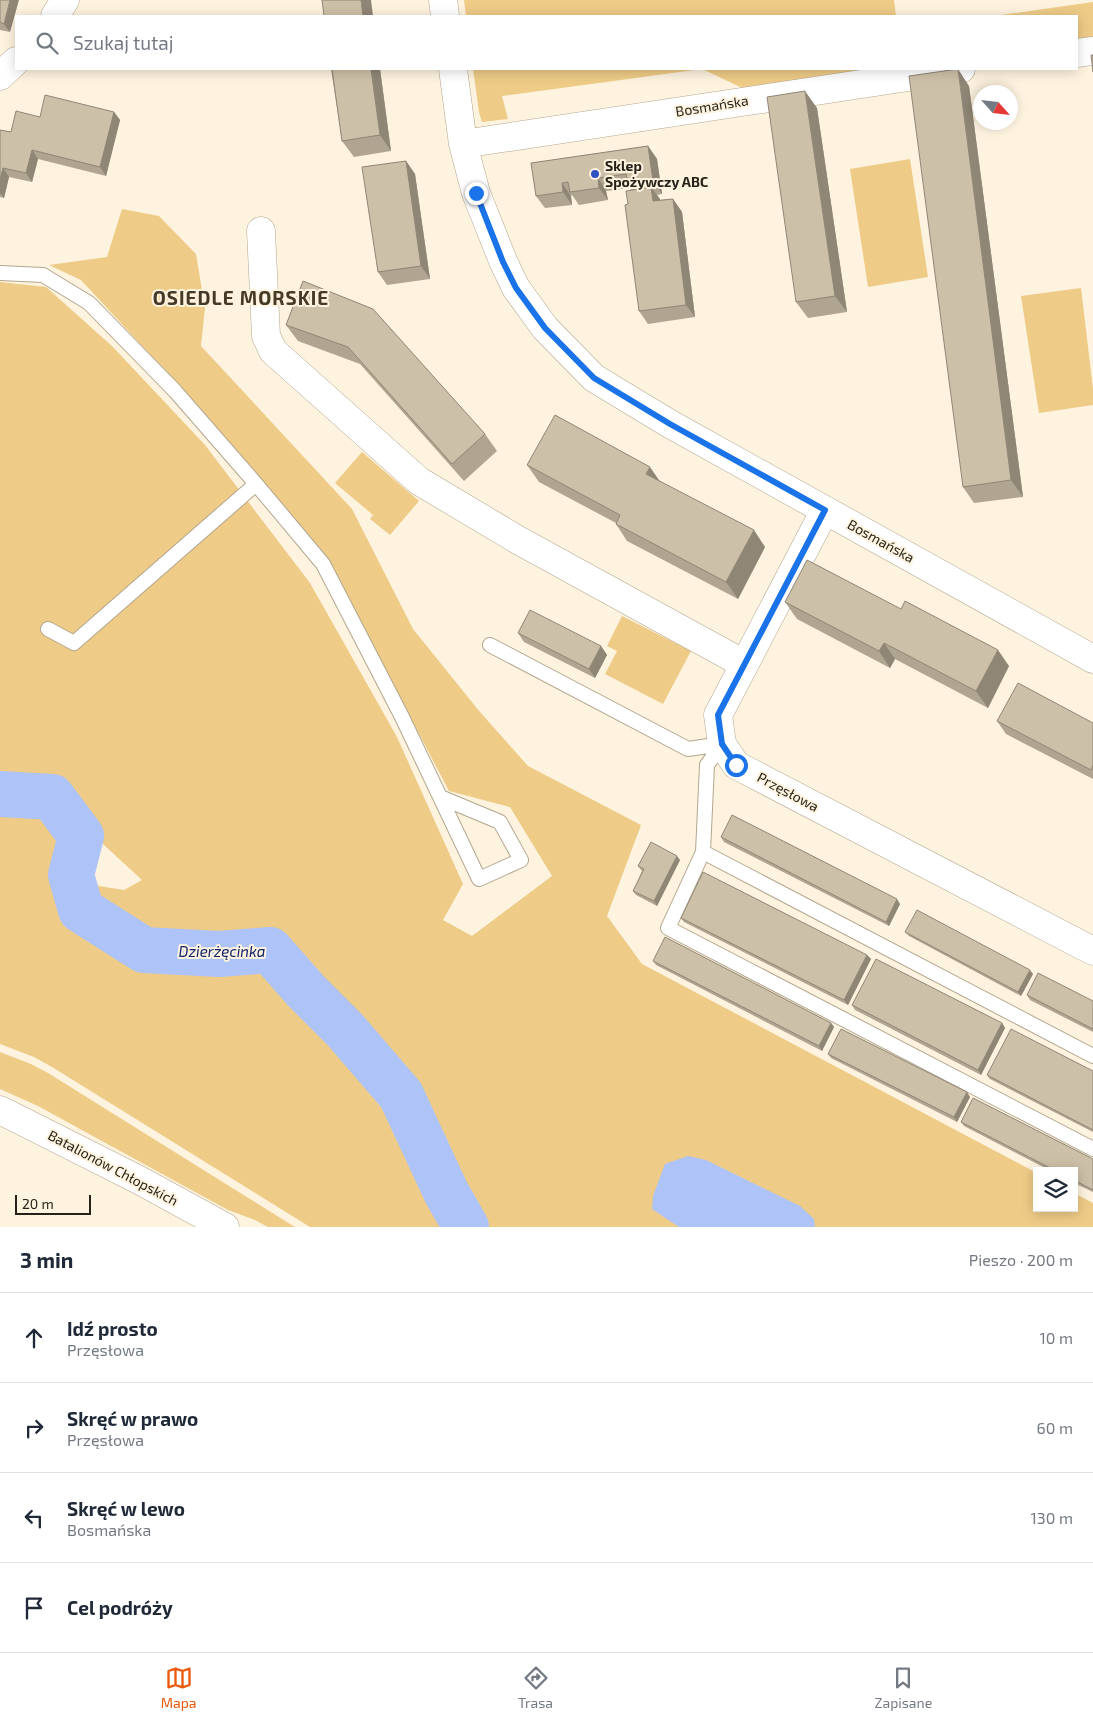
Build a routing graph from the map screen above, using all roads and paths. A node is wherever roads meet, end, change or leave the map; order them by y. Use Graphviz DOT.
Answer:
graph roads {
  1 [pos="65,0"];
  2 [pos="443,0"];
  3 [pos="56,15"];
  4 [pos="445,15"];
  5 [pos="1093,51"];
  6 [pos="1078,53"];
  7 [pos="15,62"];
  8 [pos="453,70"];
  9 [pos="954,70"];
  10 [pos="0,76"];
  11 [pos="463,144"];
  12 [pos="260,231"];
  13 [pos="0,273"];
  14 [pos="256,484"];
  15 [pos="825,510"];
  16 [pos="48,629"];
  17 [pos="490,645"];
  18 [pos="1093,659"];
  19 [pos="744,664"];
  20 [pos="722,744"];
  21 [pos="440,797"];
  22 [pos="704,852"];
  23 [pos="1093,951"];
  24 [pos="1093,1056"];
  25 [pos="0,1110"];
  26 [pos="1093,1149"];
  27 [pos="225,1227"];
  1 -- 3 [label="street"];
  2 -- 4 [label="street"];
  5 -- 6 [label="street"];
  7 -- 10 [label="street"];
  8 -- 11 [label="street, Bosmańska"];
  9 -- 11 [label="street, Bosmańska"];
  11 -- 15 [label="street, Bosmańska"];
  12 -- 19 [label="street"];
  13 -- 14 [label="lane"];
  14 -- 16 [label="lane"];
  14 -- 21 [label="lane"];
  15 -- 18 [label="street, Bosmańska"];
  15 -- 19 [label="street, Przęsłowa"];
  17 -- 20 [label="lane"];
  19 -- 20 [label="street, Przęsłowa"];
  20 -- 22 [label="lane"];
  20 -- 23 [label="street, Przęsłowa"];
  21 -- 21 [label="lane"];
  22 -- 24 [label="lane"];
  22 -- 26 [label="lane"];
  25 -- 27 [label="street, Batalionów Chłopskich"];
}
